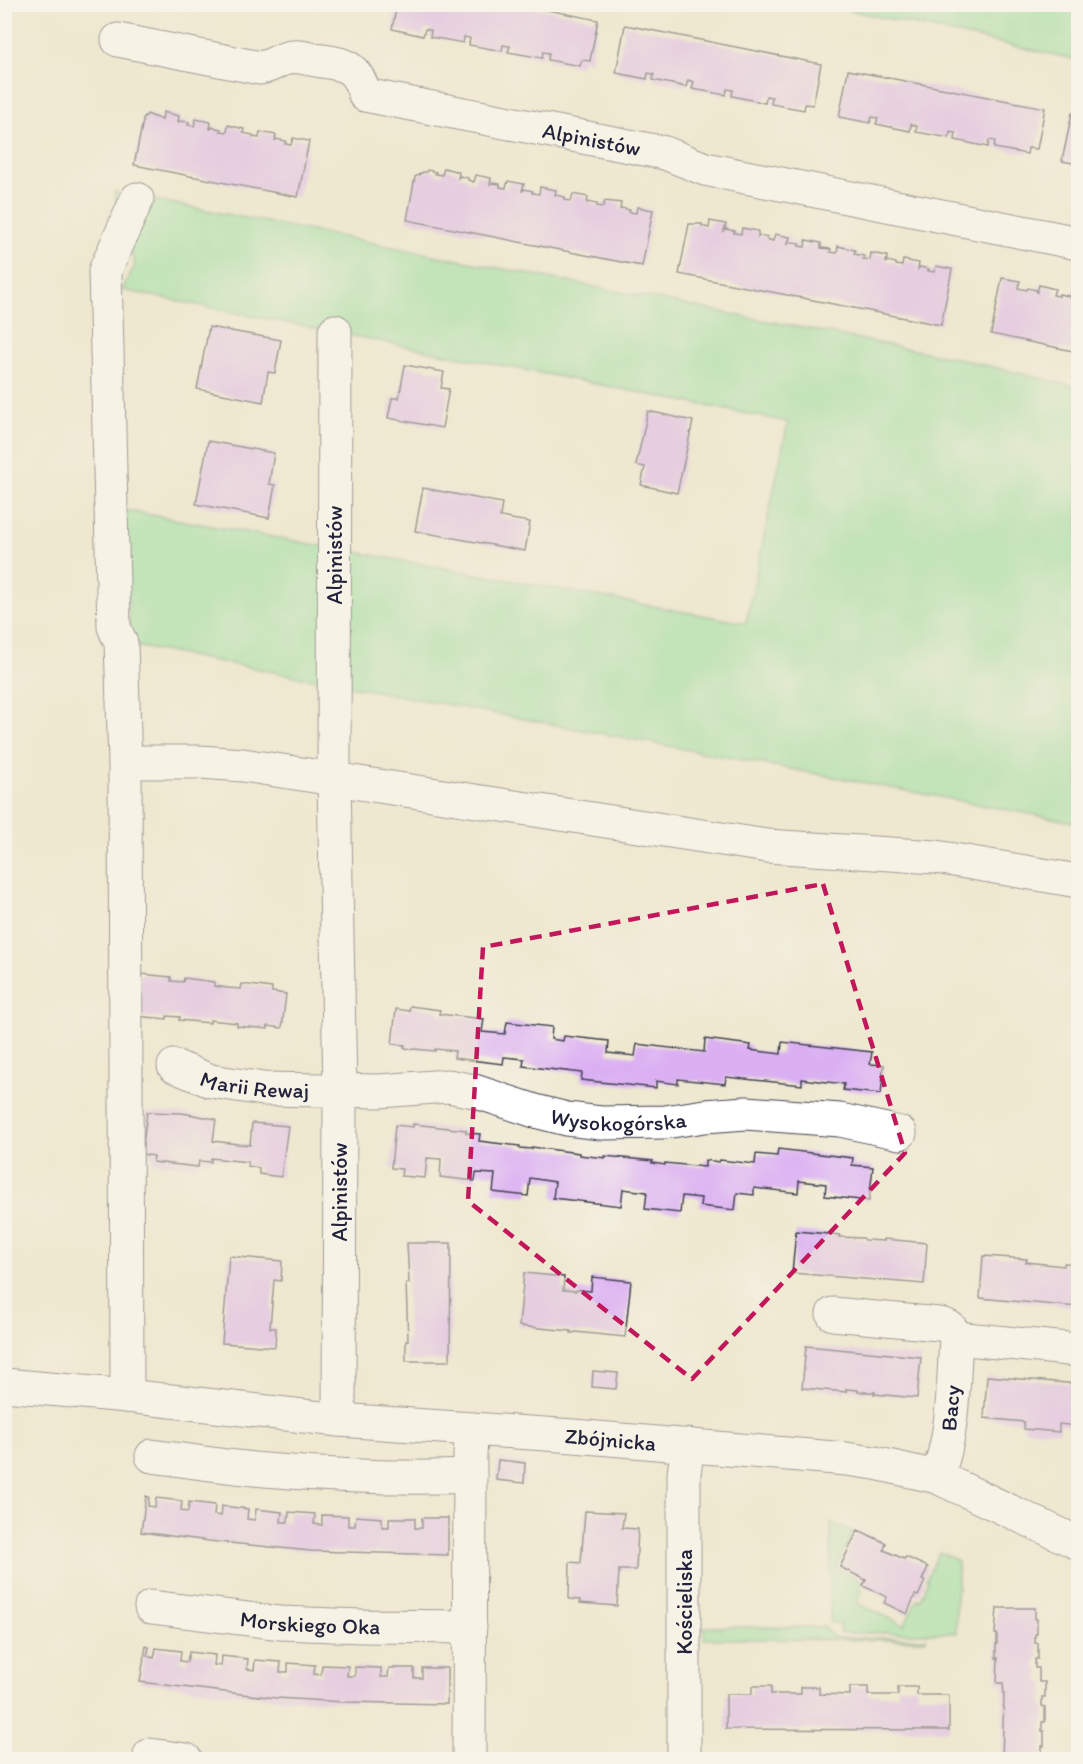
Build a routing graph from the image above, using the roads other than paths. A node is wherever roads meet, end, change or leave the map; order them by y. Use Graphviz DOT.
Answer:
graph roads {
  1 [pos="118,40"];
  2 [pos="137,199"];
  3 [pos="1078,243"];
  4 [pos="335,331"];
  5 [pos="125,762"];
  6 [pos="334,779"];
  7 [pos="1078,881"];
  8 [pos="174,1066"];
  9 [pos="340,1091"];
  10 [pos="900,1133"];
  11 [pos="833,1314"];
  12 [pos="956,1338"];
  13 [pos="1078,1350"];
  14 [pos="4,1385"];
  15 [pos="127,1396"];
  16 [pos="339,1420"];
  17 [pos="472,1429"];
  18 [pos="687,1445"];
  19 [pos="152,1456"];
  20 [pos="470,1476"];
  21 [pos="937,1477"];
  22 [pos="1078,1543"];
  23 [pos="151,1607"];
  24 [pos="470,1628"];
  25 [pos="150,1755"];
  26 [pos="186,1760"];
  27 [pos="469,1760"];
  28 [pos="684,1760"];
  1 -- 3 [label="street, Alpinistów"];
  2 -- 5 [label="street"];
  4 -- 6 [label="street, Alpinistów"];
  5 -- 6 [label="street"];
  5 -- 15 [label="street"];
  6 -- 7 [label="street"];
  6 -- 9 [label="street, Alpinistów"];
  8 -- 9 [label="street, Marii Rewaj"];
  9 -- 10 [label="street, Wysokogórska"];
  9 -- 16 [label="street, Alpinistów"];
  11 -- 12 [label="street"];
  12 -- 13 [label="street"];
  12 -- 21 [label="street, Bacy"];
  14 -- 15 [label="street, Zbójnicka"];
  15 -- 16 [label="street, Zbójnicka"];
  16 -- 17 [label="street, Zbójnicka"];
  17 -- 18 [label="street, Zbójnicka"];
  17 -- 20 [label="street"];
  18 -- 21 [label="street, Zbójnicka"];
  18 -- 28 [label="street, Kościeliska"];
  19 -- 20 [label="street"];
  20 -- 24 [label="street"];
  21 -- 22 [label="street, Zbójnicka"];
  23 -- 24 [label="street, Morskiego Oka"];
  24 -- 27 [label="street"];
  25 -- 26 [label="street"];
}
